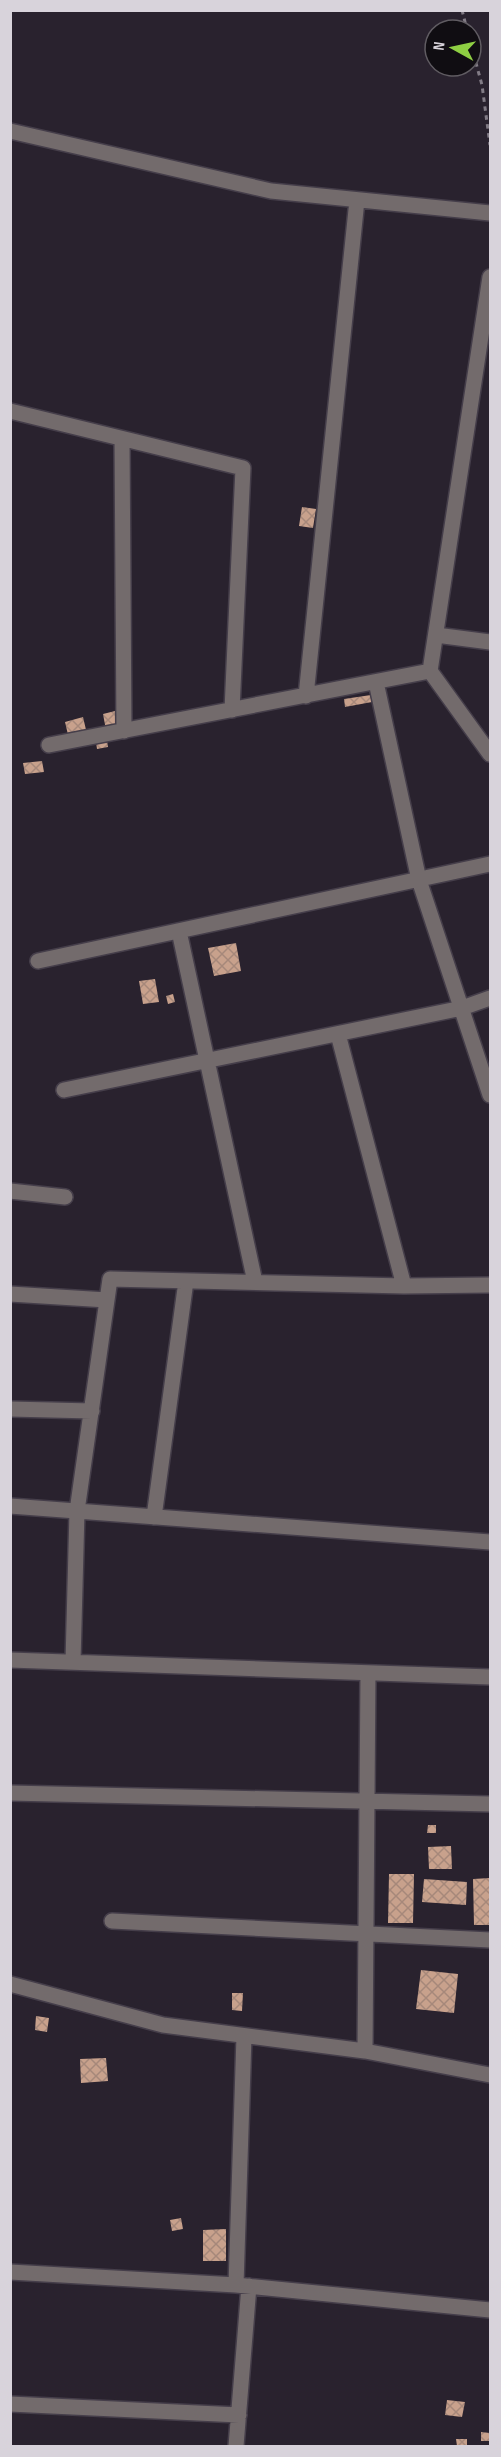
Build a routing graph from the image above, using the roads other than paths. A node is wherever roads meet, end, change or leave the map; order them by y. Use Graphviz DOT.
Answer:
graph roads {
  1 [pos="10,131"];
  2 [pos="357,200"];
  3 [pos="490,213"];
  4 [pos="490,277"];
  5 [pos="10,411"];
  6 [pos="122,439"];
  7 [pos="436,635"];
  8 [pos="490,642"];
  9 [pos="430,672"];
  10 [pos="376,682"];
  11 [pos="306,696"];
  12 [pos="232,710"];
  13 [pos="124,731"];
  14 [pos="49,745"];
  15 [pos="490,754"];
  16 [pos="490,864"];
  17 [pos="418,880"];
  18 [pos="179,931"];
  19 [pos="38,961"];
  20 [pos="490,998"];
  21 [pos="462,1008"];
  22 [pos="338,1034"];
  23 [pos="207,1061"];
  24 [pos="64,1090"];
  25 [pos="490,1095"];
  26 [pos="10,1191"];
  27 [pos="65,1197"];
  28 [pos="186,1281"];
  29 [pos="255,1282"];
  30 [pos="490,1285"];
  31 [pos="404,1286"];
  32 [pos="10,1294"];
  33 [pos="107,1300"];
  34 [pos="10,1409"];
  35 [pos="92,1411"];
  36 [pos="10,1506"];
  37 [pos="77,1511"];
  38 [pos="154,1517"];
  39 [pos="490,1542"];
  40 [pos="10,1660"];
  41 [pos="73,1662"];
  42 [pos="368,1673"];
  43 [pos="490,1677"];
  44 [pos="10,1793"];
  45 [pos="367,1802"];
  46 [pos="490,1804"];
  47 [pos="112,1921"];
  48 [pos="366,1934"];
  49 [pos="490,1940"];
  50 [pos="10,1984"];
  51 [pos="244,2036"];
  52 [pos="365,2051"];
  53 [pos="490,2075"];
  54 [pos="10,2272"];
  55 [pos="242,2286"];
  56 [pos="490,2310"];
  57 [pos="10,2404"];
  58 [pos="239,2415"];
  59 [pos="236,2446"];
  1 -- 2 [label="street"];
  2 -- 3 [label="street"];
  2 -- 11 [label="street"];
  4 -- 7 [label="street"];
  5 -- 6 [label="street"];
  6 -- 12 [label="street"];
  6 -- 13 [label="street"];
  7 -- 8 [label="street"];
  7 -- 9 [label="street"];
  9 -- 10 [label="street"];
  9 -- 15 [label="street"];
  10 -- 11 [label="street"];
  10 -- 17 [label="street"];
  11 -- 12 [label="street"];
  12 -- 13 [label="street"];
  13 -- 14 [label="street"];
  16 -- 17 [label="street"];
  17 -- 18 [label="street"];
  17 -- 21 [label="street"];
  18 -- 19 [label="street"];
  18 -- 23 [label="street"];
  20 -- 21 [label="street"];
  21 -- 22 [label="street"];
  21 -- 25 [label="street"];
  22 -- 23 [label="street"];
  22 -- 31 [label="street"];
  23 -- 24 [label="street"];
  23 -- 29 [label="street"];
  26 -- 27 [label="street"];
  28 -- 29 [label="street"];
  28 -- 33 [label="street"];
  28 -- 38 [label="street"];
  29 -- 31 [label="street"];
  30 -- 31 [label="street"];
  32 -- 33 [label="street"];
  33 -- 35 [label="street"];
  34 -- 35 [label="street"];
  35 -- 37 [label="street"];
  36 -- 37 [label="street"];
  37 -- 38 [label="street"];
  37 -- 41 [label="street"];
  38 -- 39 [label="street"];
  40 -- 41 [label="street"];
  41 -- 42 [label="street"];
  42 -- 43 [label="street"];
  42 -- 45 [label="street"];
  44 -- 45 [label="street"];
  45 -- 46 [label="street"];
  45 -- 48 [label="street"];
  47 -- 48 [label="street"];
  48 -- 49 [label="street"];
  48 -- 52 [label="street"];
  50 -- 51 [label="street"];
  51 -- 52 [label="street"];
  51 -- 55 [label="street"];
  52 -- 53 [label="street"];
  54 -- 55 [label="street"];
  55 -- 56 [label="street"];
  55 -- 58 [label="street"];
  57 -- 58 [label="street"];
  58 -- 59 [label="street"];
}
